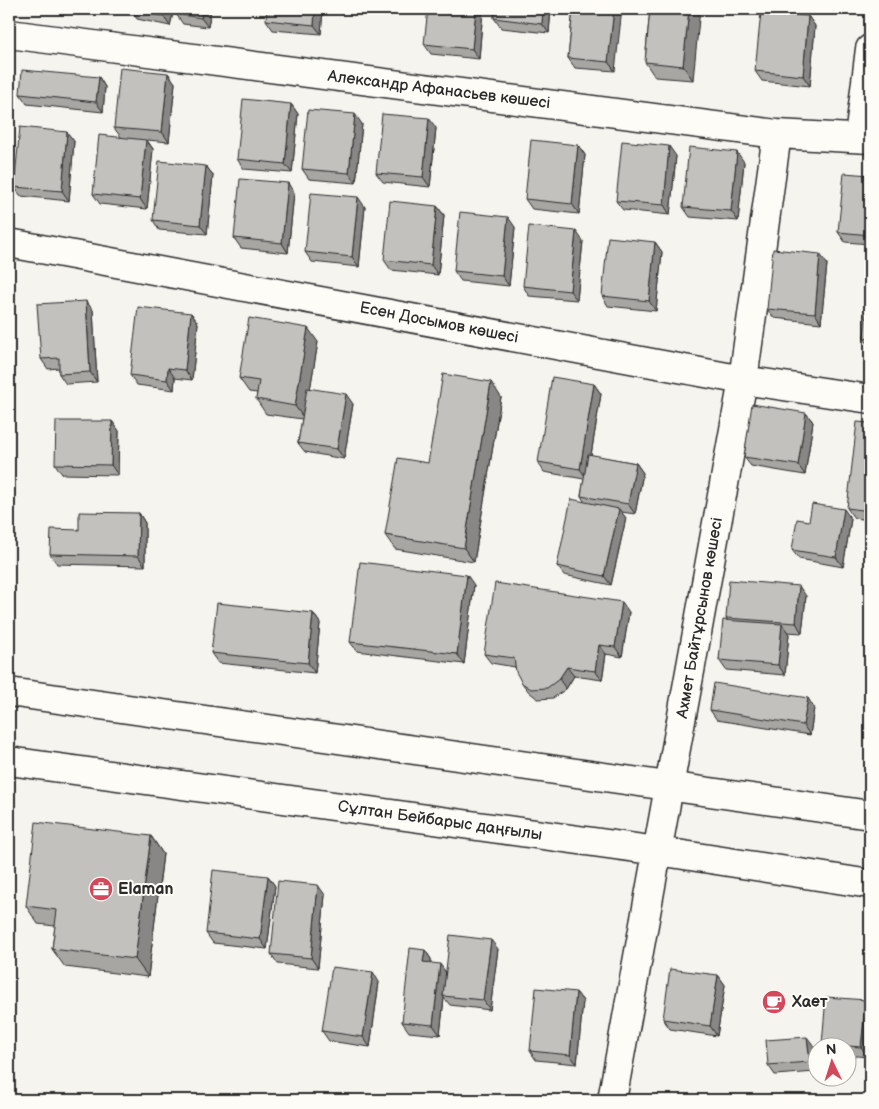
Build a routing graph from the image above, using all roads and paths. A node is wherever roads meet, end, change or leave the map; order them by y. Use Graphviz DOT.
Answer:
graph roads {
  1 [pos="9,34"];
  2 [pos="870,49"];
  3 [pos="777,134"];
  4 [pos="864,139"];
  5 [pos="9,243"];
  6 [pos="743,380"];
  7 [pos="870,398"];
  8 [pos="9,692"];
  9 [pos="9,761"];
  10 [pos="670,786"];
  11 [pos="870,814"];
  12 [pos="658,851"];
  13 [pos="870,884"];
  14 [pos="612,1100"];
  1 -- 3 [label="street, Александр Афанасьев көшесі"];
  2 -- 4 [label="street"];
  3 -- 4 [label="street, Александр Афанасьев көшесі"];
  3 -- 6 [label="street, Ахмет Байтұрсынов көшесі"];
  5 -- 6 [label="street, Есен Досымов көшесі"];
  6 -- 7 [label="street, Есен Досымов көшесі"];
  6 -- 10 [label="street, Ахмет Байтұрсынов көшесі"];
  8 -- 10 [label="street"];
  9 -- 12 [label="street, Сұлтан Бейбарыс даңғылы"];
  10 -- 11 [label="street"];
  10 -- 12 [label="street, Ахмет Байтұрсынов көшесі"];
  12 -- 13 [label="street, Сұлтан Бейбарыс даңғылы"];
  12 -- 14 [label="street, Ахмет Байтұрсынов көшесі"];
}
